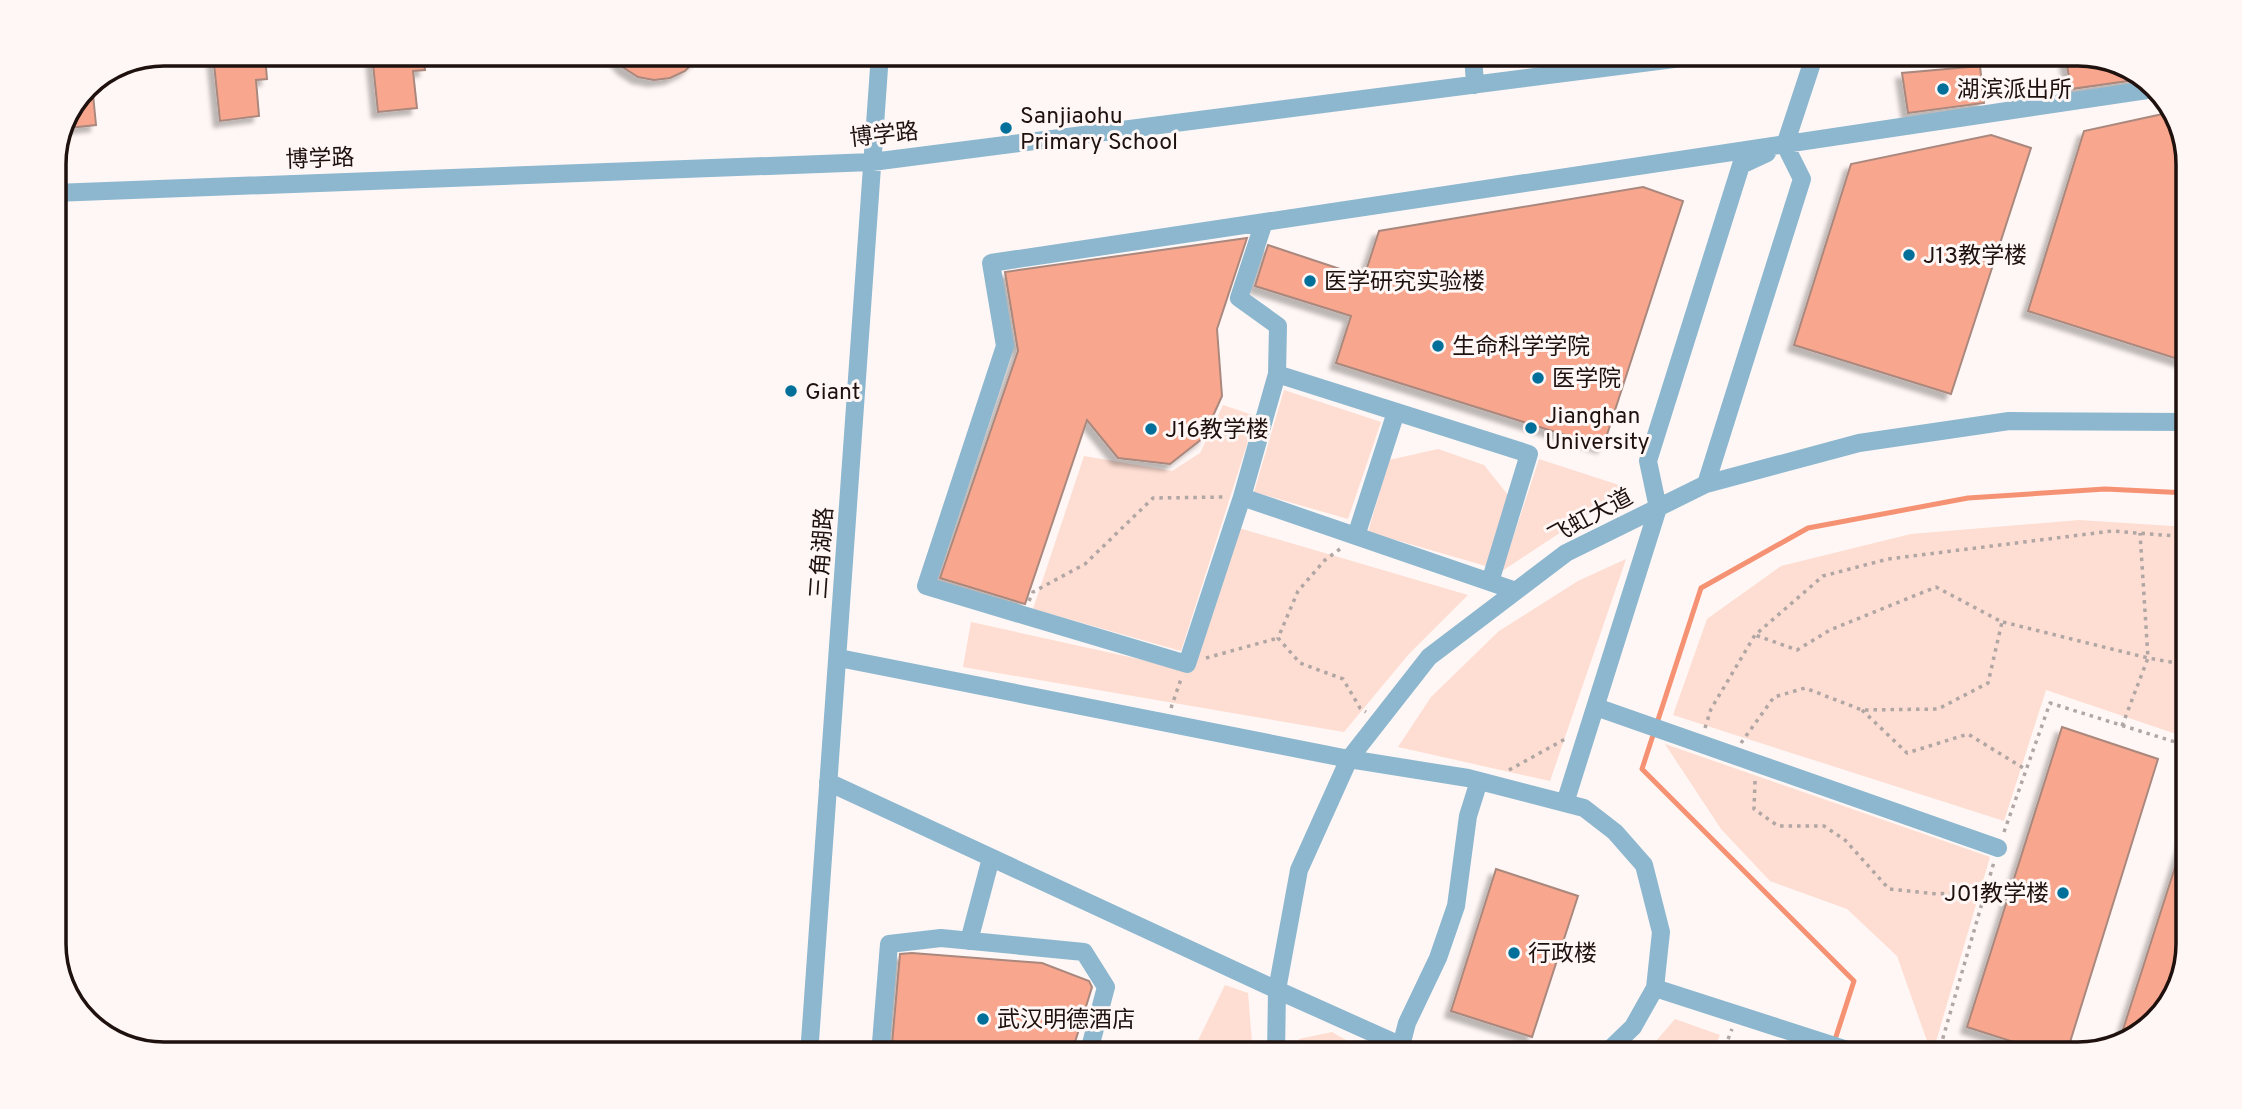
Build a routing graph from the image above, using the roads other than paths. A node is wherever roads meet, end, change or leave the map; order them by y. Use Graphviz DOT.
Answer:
graph roads {
  1 [pos="879,66"];
  2 [pos="1474,66"];
  3 [pos="1621,66"];
  4 [pos="1811,66"];
  5 [pos="1475,85"];
  6 [pos="2142,91"];
  7 [pos="1784,145"];
  8 [pos="872,162"];
  9 [pos="67,193"];
  10 [pos="1264,222"];
  11 [pos="1278,374"];
  12 [pos="1396,412"];
  13 [pos="2175,422"];
  14 [pos="1706,484"];
  15 [pos="1242,497"];
  16 [pos="1658,508"];
  17 [pos="1356,536"];
  18 [pos="1490,582"];
  19 [pos="1516,591"];
  20 [pos="839,658"];
  21 [pos="1596,707"];
  22 [pos="1349,759"];
  23 [pos="828,782"];
  24 [pos="1483,782"];
  25 [pos="1565,803"];
  26 [pos="1998,848"];
  27 [pos="991,858"];
  28 [pos="970,941"];
  29 [pos="1655,988"];
  30 [pos="1277,990"];
  31 [pos="810,1042"];
  32 [pos="881,1042"];
  33 [pos="1091,1042"];
  34 [pos="1276,1042"];
  35 [pos="1394,1042"];
  36 [pos="1402,1042"];
  37 [pos="1617,1042"];
  38 [pos="1823,1042"];
  1 -- 8 [label="street, 三角湖路"];
  2 -- 5 [label="street"];
  3 -- 5 [label="street, 博学路"];
  4 -- 7 [label="street"];
  5 -- 8 [label="street, 博学路"];
  6 -- 7 [label="street"];
  7 -- 10 [label="street"];
  7 -- 14 [label="street"];
  7 -- 16 [label="street"];
  8 -- 9 [label="street, 博学路"];
  8 -- 20 [label="street, 三角湖路"];
  10 -- 11 [label="street"];
  10 -- 15 [label="street"];
  11 -- 12 [label="street"];
  11 -- 15 [label="street"];
  12 -- 17 [label="street"];
  12 -- 18 [label="street"];
  13 -- 14 [label="street, 飞虹大道"];
  14 -- 16 [label="street, 飞虹大道"];
  15 -- 17 [label="street"];
  16 -- 19 [label="street, 飞虹大道"];
  16 -- 21 [label="street"];
  17 -- 18 [label="street"];
  18 -- 19 [label="street"];
  19 -- 22 [label="street, 飞虹大道"];
  20 -- 22 [label="street"];
  20 -- 23 [label="street, 三角湖路"];
  21 -- 25 [label="street"];
  21 -- 26 [label="street"];
  22 -- 24 [label="street"];
  22 -- 30 [label="street, 飞虹大道"];
  23 -- 27 [label="street"];
  23 -- 31 [label="street, 三角湖路"];
  24 -- 25 [label="street"];
  24 -- 36 [label="street"];
  25 -- 29 [label="street"];
  27 -- 28 [label="street"];
  27 -- 30 [label="street"];
  28 -- 32 [label="street"];
  28 -- 33 [label="street"];
  29 -- 37 [label="street"];
  29 -- 38 [label="street"];
  30 -- 34 [label="street, 飞虹大道"];
  30 -- 35 [label="street"];
}
